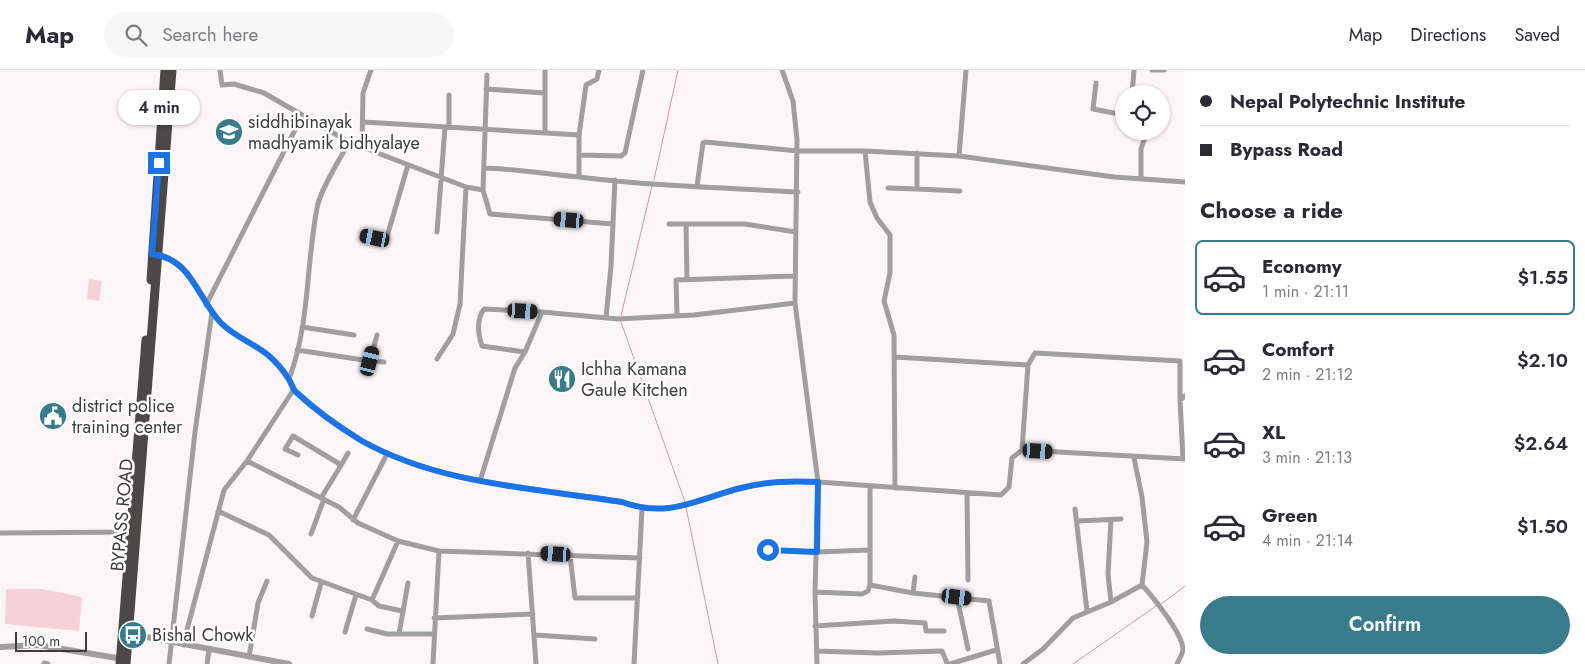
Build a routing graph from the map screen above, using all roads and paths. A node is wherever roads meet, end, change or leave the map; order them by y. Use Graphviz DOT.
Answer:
graph roads {
  1 [pos="164,70"];
  2 [pos="172,70"];
  3 [pos="220,70"];
  4 [pos="371,70"];
  5 [pos="545,70"];
  6 [pos="599,70"];
  7 [pos="643,70"];
  8 [pos="782,70"];
  9 [pos="966,70"];
  10 [pos="1134,70"];
  11 [pos="1152,70"];
  12 [pos="1164,70"];
  13 [pos="487,75"];
  14 [pos="1096,83"];
  15 [pos="1133,85"];
  16 [pos="486,89"];
  17 [pos="545,93"];
  18 [pos="449,95"];
  19 [pos="1115,113"];
  20 [pos="302,116"];
  21 [pos="363,122"];
  22 [pos="447,127"];
  23 [pos="484,128"];
  24 [pos="545,132"];
  25 [pos="580,135"];
  26 [pos="1144,140"];
  27 [pos="349,142"];
  28 [pos="362,146"];
  29 [pos="798,151"];
  30 [pos="866,151"];
  31 [pos="917,153"];
  32 [pos="580,156"];
  33 [pos="959,156"];
  34 [pos="408,164"];
  35 [pos="484,168"];
  36 [pos="442,178"];
  37 [pos="579,178"];
  38 [pos="615,180"];
  39 [pos="1141,180"];
  40 [pos="1185,182"];
  41 [pos="697,186"];
  42 [pos="466,187"];
  43 [pos="888,188"];
  44 [pos="917,189"];
  45 [pos="483,190"];
  46 [pos="960,191"];
  47 [pos="798,192"];
  48 [pos="613,224"];
  49 [pos="669,224"];
  50 [pos="686,224"];
  51 [pos="437,232"];
  52 [pos="796,232"];
  53 [pos="363,235"];
  54 [pos="156,254"];
  55 [pos="795,276"];
  56 [pos="687,280"];
  57 [pos="795,302"];
  58 [pos="206,305"];
  59 [pos="212,312"];
  60 [pos="542,312"];
  61 [pos="677,316"];
  62 [pos="606,318"];
  63 [pos="302,327"];
  64 [pos="354,334"];
  65 [pos="377,335"];
  66 [pos="298,350"];
  67 [pos="525,352"];
  68 [pos="895,357"];
  69 [pos="437,359"];
  70 [pos="370,361"];
  71 [pos="384,362"];
  72 [pos="1028,365"];
  73 [pos="289,379"];
  74 [pos="294,389"];
  75 [pos="1183,398"];
  76 [pos="1022,450"];
  77 [pos="348,453"];
  78 [pos="387,454"];
  79 [pos="298,455"];
  80 [pos="1134,458"];
  81 [pos="1184,459"];
  82 [pos="247,461"];
  83 [pos="340,467"];
  84 [pos="480,481"];
  85 [pos="818,482"];
  86 [pos="870,486"];
  87 [pos="895,488"];
  88 [pos="967,493"];
  89 [pos="323,499"];
  90 [pos="642,509"];
  91 [pos="1075,510"];
  92 [pos="218,511"];
  93 [pos="1121,519"];
  94 [pos="353,520"];
  95 [pos="1111,520"];
  96 [pos="1078,521"];
  97 [pos="134,532"];
  98 [pos="0,533"];
  99 [pos="311,534"];
  100 [pos="398,541"];
  101 [pos="768,550"];
  102 [pos="869,550"];
  103 [pos="439,551"];
  104 [pos="817,552"];
  105 [pos="528,553"];
  106 [pos="570,555"];
  107 [pos="640,558"];
  108 [pos="914,577"];
  109 [pos="968,580"];
  110 [pos="267,581"];
  111 [pos="321,583"];
  112 [pos="408,583"];
  113 [pos="870,585"];
  114 [pos="1142,585"];
  115 [pos="815,592"];
  116 [pos="913,593"];
  117 [pos="356,595"];
  118 [pos="957,597"];
  119 [pos="636,598"];
  120 [pos="372,600"];
  121 [pos="1111,602"];
  122 [pos="402,611"];
  123 [pos="1087,611"];
  124 [pos="532,614"];
  125 [pos="312,616"];
  126 [pos="434,618"];
  127 [pos="815,626"];
  128 [pos="367,629"];
  129 [pos="944,631"];
  130 [pos="345,632"];
  131 [pos="126,633"];
  132 [pos="399,634"];
  133 [pos="433,634"];
  134 [pos="535,635"];
  135 [pos="595,638"];
  136 [pos="172,643"];
  137 [pos="184,645"];
  138 [pos="0,647"];
  139 [pos="968,649"];
  140 [pos="209,650"];
  141 [pos="996,650"];
  142 [pos="817,651"];
  143 [pos="249,657"];
  144 [pos="123,661"];
  145 [pos="44,664"];
  146 [pos="48,664"];
  147 [pos="170,664"];
  148 [pos="207,664"];
  149 [pos="289,664"];
  150 [pos="433,664"];
  151 [pos="536,664"];
  152 [pos="634,664"];
  153 [pos="817,664"];
  154 [pos="1000,664"];
  155 [pos="1023,664"];
  156 [pos="1177,664"];
  1 -- 54 [label="highway, BYPASS ROAD"];
  2 -- 54 [label="highway, BYPASS ROAD"];
  3 -- 20 [label="street"];
  4 -- 21 [label="street"];
  5 -- 17 [label="street"];
  6 -- 25 [label="street"];
  7 -- 32 [label="street"];
  8 -- 29 [label="street"];
  9 -- 33 [label="street"];
  10 -- 15 [label="street"];
  11 -- 12 [label="street"];
  13 -- 16 [label="street"];
  14 -- 19 [label="street"];
  16 -- 17 [label="street"];
  16 -- 23 [label="street"];
  17 -- 24 [label="street"];
  18 -- 22 [label="street"];
  20 -- 27 [label="street"];
  20 -- 58 [label="street"];
  21 -- 22 [label="street"];
  21 -- 28 [label="street"];
  22 -- 23 [label="street"];
  22 -- 36 [label="street"];
  23 -- 24 [label="street"];
  23 -- 35 [label="street"];
  24 -- 25 [label="street"];
  25 -- 32 [label="street"];
  26 -- 39 [label="street"];
  27 -- 28 [label="street"];
  27 -- 63 [label="street"];
  28 -- 34 [label="street"];
  29 -- 30 [label="street"];
  29 -- 41 [label="street"];
  29 -- 47 [label="street"];
  30 -- 31 [label="street"];
  30 -- 68 [label="street"];
  31 -- 33 [label="street"];
  31 -- 44 [label="street"];
  32 -- 37 [label="street"];
  33 -- 39 [label="street"];
  34 -- 36 [label="street"];
  34 -- 53 [label="street"];
  35 -- 37 [label="street"];
  35 -- 45 [label="street"];
  36 -- 42 [label="street"];
  36 -- 51 [label="street"];
  37 -- 38 [label="street"];
  38 -- 41 [label="street"];
  38 -- 48 [label="street"];
  39 -- 40 [label="street"];
  41 -- 47 [label="street"];
  42 -- 45 [label="street"];
  42 -- 69 [label="street"];
  43 -- 44 [label="street"];
  44 -- 46 [label="street"];
  45 -- 48 [label="street"];
  47 -- 52 [label="street"];
  48 -- 62 [label="street"];
  49 -- 50 [label="street"];
  50 -- 52 [label="street"];
  50 -- 56 [label="street"];
  52 -- 55 [label="street"];
  54 -- 58 [label="street"];
  54 -- 97 [label="highway, BYPASS ROAD"];
  55 -- 56 [label="street"];
  55 -- 57 [label="street"];
  56 -- 61 [label="street"];
  57 -- 61 [label="street"];
  57 -- 85 [label="street"];
  58 -- 59 [label="street"];
  59 -- 73 [label="street"];
  59 -- 136 [label="street"];
  60 -- 62 [label="street"];
  60 -- 67 [label="street"];
  60 -- 67 [label="street"];
  61 -- 62 [label="street"];
  63 -- 64 [label="street"];
  63 -- 66 [label="street"];
  65 -- 70 [label="street"];
  66 -- 70 [label="street"];
  66 -- 73 [label="street"];
  67 -- 84 [label="street"];
  68 -- 72 [label="street"];
  68 -- 87 [label="street"];
  70 -- 71 [label="street"];
  72 -- 75 [label="street"];
  72 -- 76 [label="street"];
  73 -- 74 [label="street"];
  74 -- 78 [label="street"];
  74 -- 82 [label="street"];
  75 -- 81 [label="street"];
  76 -- 80 [label="street"];
  76 -- 88 [label="street"];
  77 -- 83 [label="street"];
  78 -- 84 [label="street"];
  78 -- 94 [label="street"];
  79 -- 83 [label="street"];
  80 -- 81 [label="street"];
  80 -- 114 [label="street"];
  82 -- 89 [label="street"];
  82 -- 92 [label="street"];
  83 -- 89 [label="street"];
  84 -- 90 [label="street"];
  85 -- 86 [label="street"];
  85 -- 90 [label="street"];
  85 -- 104 [label="street"];
  86 -- 87 [label="street"];
  86 -- 102 [label="street"];
  87 -- 88 [label="street"];
  88 -- 109 [label="street"];
  89 -- 94 [label="street"];
  89 -- 99 [label="street"];
  90 -- 107 [label="street"];
  91 -- 96 [label="street"];
  92 -- 111 [label="street"];
  92 -- 137 [label="street"];
  93 -- 95 [label="street"];
  94 -- 100 [label="street"];
  95 -- 96 [label="street"];
  95 -- 121 [label="street"];
  96 -- 123 [label="street"];
  97 -- 98 [label="street"];
  97 -- 131 [label="highway, BYPASS ROAD"];
  100 -- 103 [label="street"];
  100 -- 120 [label="street"];
  101 -- 104 [label="street"];
  102 -- 104 [label="street"];
  102 -- 113 [label="street"];
  103 -- 105 [label="street"];
  103 -- 126 [label="street"];
  104 -- 115 [label="street"];
  105 -- 106 [label="street"];
  105 -- 124 [label="street"];
  106 -- 107 [label="street"];
  106 -- 119 [label="street"];
  107 -- 119 [label="street"];
  108 -- 116 [label="street"];
  110 -- 143 [label="street"];
  111 -- 117 [label="street"];
  111 -- 125 [label="street"];
  112 -- 122 [label="street"];
  113 -- 115 [label="street"];
  113 -- 116 [label="street"];
  114 -- 121 [label="street"];
  114 -- 156 [label="street"];
  115 -- 127 [label="street"];
  116 -- 118 [label="street"];
  117 -- 120 [label="street"];
  117 -- 130 [label="street"];
  118 -- 139 [label="street"];
  118 -- 141 [label="street"];
  119 -- 152 [label="street"];
  120 -- 122 [label="street"];
  121 -- 123 [label="street"];
  122 -- 132 [label="street"];
  123 -- 155 [label="street"];
  124 -- 126 [label="street"];
  124 -- 134 [label="street"];
  126 -- 133 [label="street"];
  127 -- 129 [label="street"];
  127 -- 142 [label="street"];
  128 -- 132 [label="street"];
  131 -- 136 [label="street"];
  131 -- 144 [label="highway, BYPASS ROAD"];
  132 -- 133 [label="street"];
  133 -- 150 [label="street"];
  134 -- 135 [label="street"];
  134 -- 151 [label="street"];
  136 -- 137 [label="street"];
  136 -- 147 [label="street"];
  137 -- 140 [label="street"];
  138 -- 144 [label="street"];
  140 -- 143 [label="street"];
  140 -- 148 [label="street"];
  141 -- 142 [label="street"];
  141 -- 154 [label="street"];
  142 -- 153 [label="street"];
  143 -- 149 [label="street"];
  145 -- 146 [label="street"];
}
